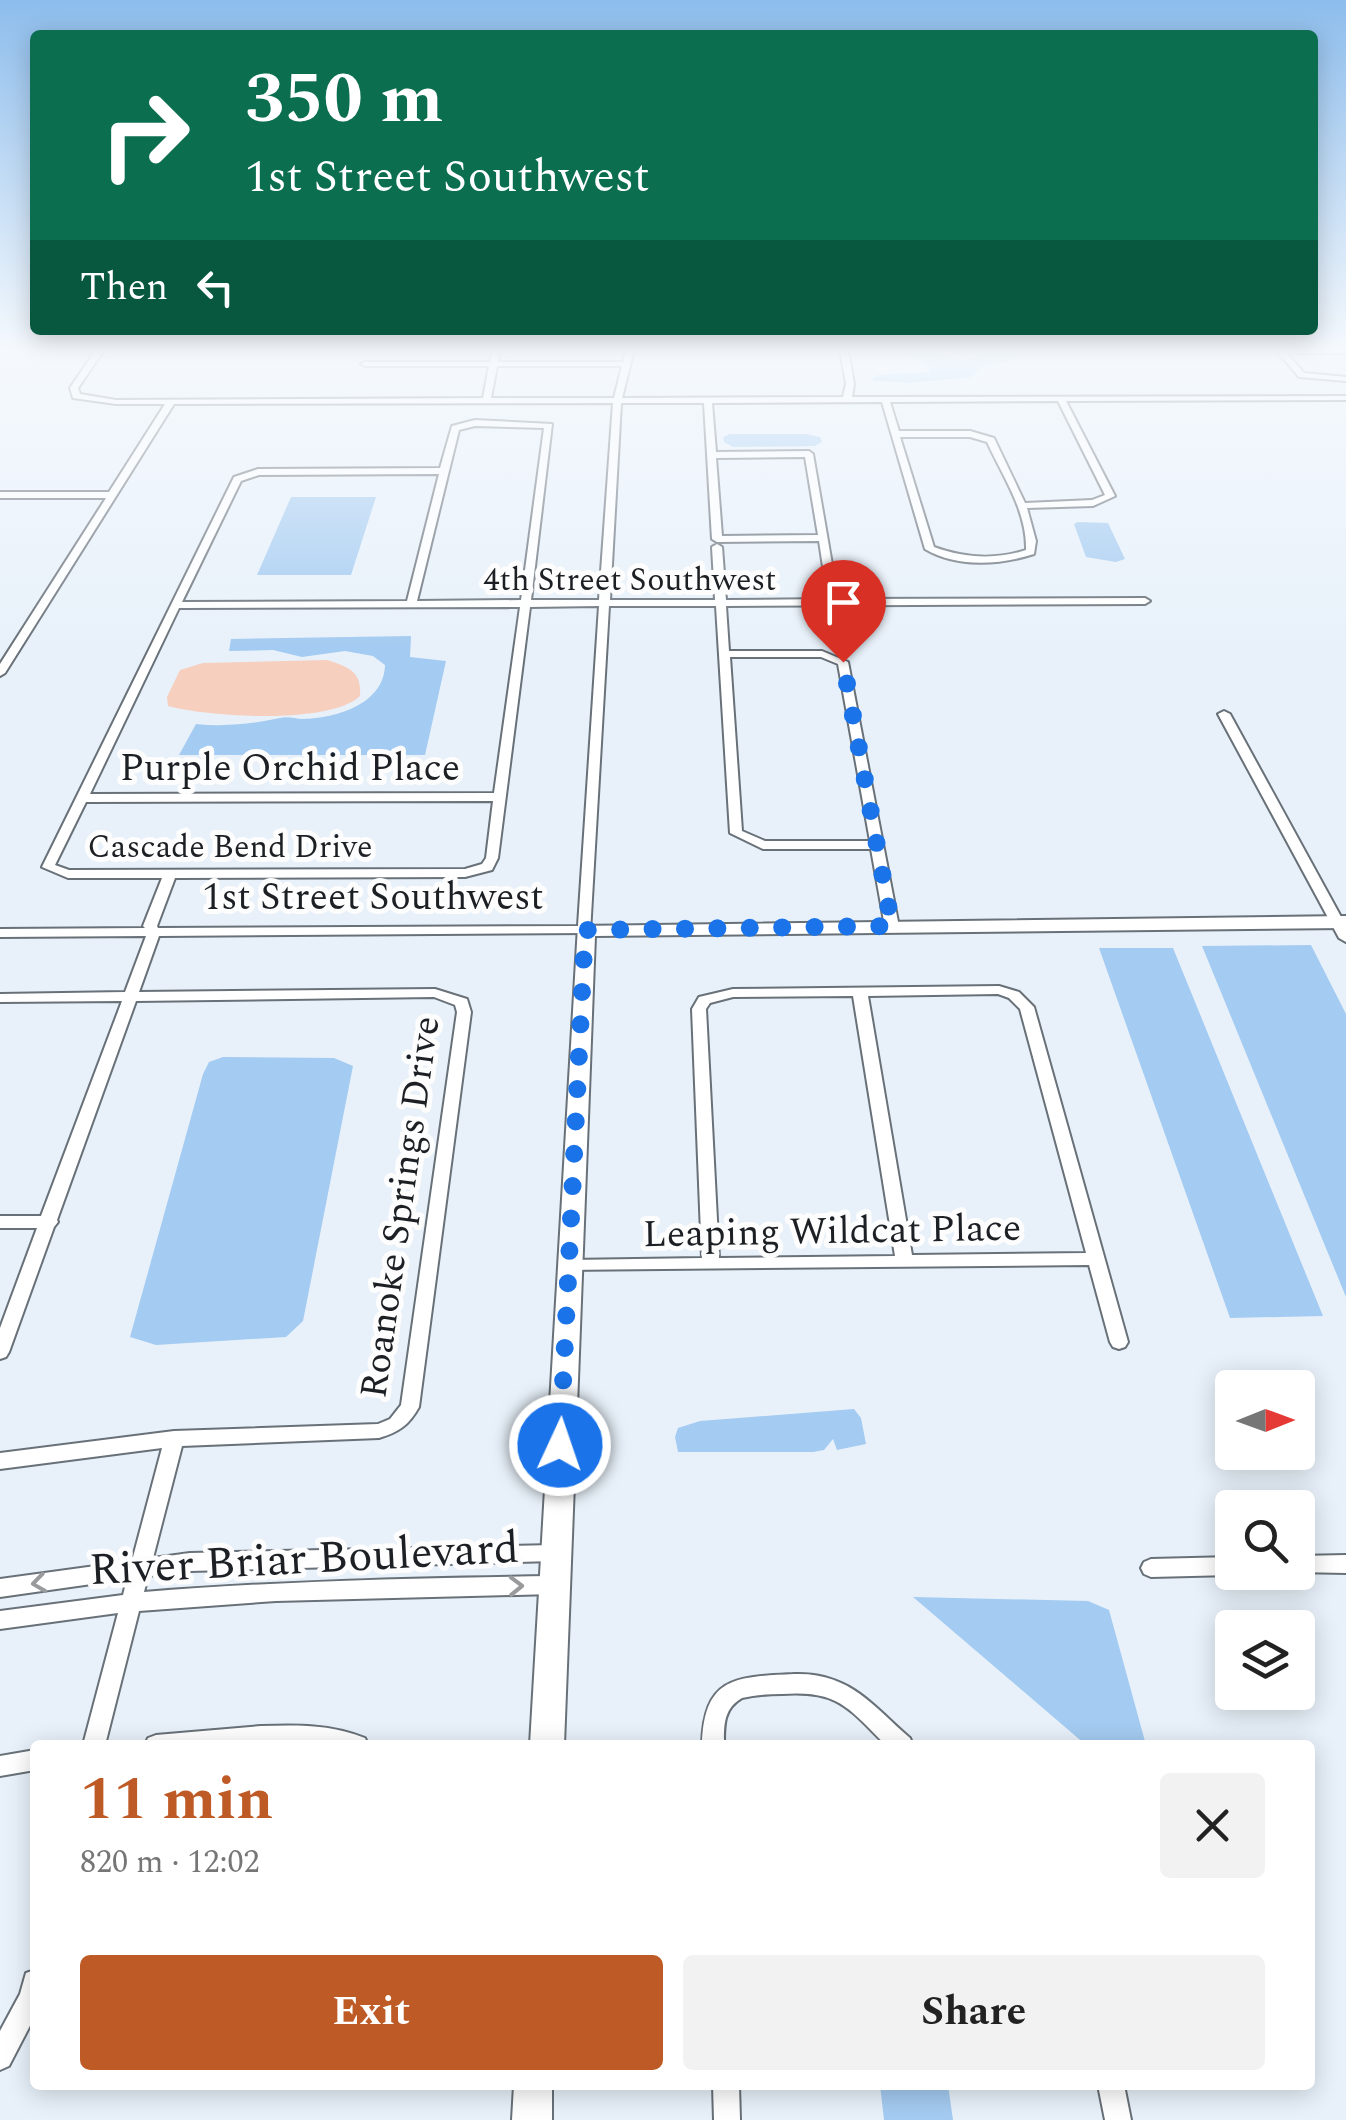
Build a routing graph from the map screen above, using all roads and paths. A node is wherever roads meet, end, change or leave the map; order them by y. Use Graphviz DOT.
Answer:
graph roads {
  1 [pos="141,449"];
  2 [pos="450,449"];
  3 [pos="546,449"];
  4 [pos="613,449"];
  5 [pos="712,449"];
  6 [pos="900,449"];
  7 [pos="995,449"];
  8 [pos="1085,449"];
  9 [pos="713,455"];
  10 [pos="444,471"];
  11 [pos="112,495"];
  12 [pos="0,496"];
  13 [pos="1020,506"];
  14 [pos="823,538"];
  15 [pos="717,548"];
  16 [pos="1145,601"];
  17 [pos="834,603"];
  18 [pos="411,604"];
  19 [pos="526,604"];
  20 [pos="604,604"];
  21 [pos="722,604"];
  22 [pos="174,605"];
  23 [pos="8,649"];
  24 [pos="724,654"];
  25 [pos="0,673"];
  26 [pos="1224,714"];
  27 [pos="501,797"];
  28 [pos="80,798"];
  29 [pos="878,845"];
  30 [pos="170,874"];
  31 [pos="892,926"];
  32 [pos="1343,927"];
  33 [pos="585,930"];
  34 [pos="0,932"];
  35 [pos="154,932"];
  36 [pos="860,992"];
  37 [pos="130,997"];
  38 [pos="0,998"];
  39 [pos="0,1222"];
  40 [pos="50,1222"];
  41 [pos="1096,1258"];
  42 [pos="904,1261"];
  43 [pos="711,1264"];
  44 [pos="570,1266"];
  45 [pos="1119,1342"];
  46 [pos="0,1352"];
  47 [pos="174,1439"];
  48 [pos="0,1461"];
  49 [pos="554,1552"];
  50 [pos="1346,1564"];
  51 [pos="1315,1565"];
  52 [pos="1215,1566"];
  53 [pos="139,1568"];
  54 [pos="1151,1568"];
  55 [pos="553,1586"];
  56 [pos="0,1588"];
  57 [pos="130,1600"];
  58 [pos="0,1620"];
  59 [pos="95,1740"];
  60 [pos="210,1740"];
  61 [pos="343,1740"];
  62 [pos="547,1740"];
  63 [pos="713,1740"];
  64 [pos="896,1740"];
  65 [pos="30,1761"];
  66 [pos="0,1766"];
  67 [pos="26,2029"];
  68 [pos="0,2056"];
  69 [pos="533,2090"];
  70 [pos="726,2090"];
  71 [pos="1112,2090"];
  72 [pos="532,2120"];
  73 [pos="727,2120"];
  74 [pos="1118,2120"];
  1 -- 11 [label="street"];
  2 -- 10 [label="street, Cascade Bend Drive"];
  3 -- 19 [label="street, Cascade Bend Drive"];
  4 -- 20 [label="street"];
  5 -- 9 [label="street"];
  6 -- 13 [label="street"];
  7 -- 13 [label="street"];
  8 -- 13 [label="street"];
  9 -- 14 [label="street"];
  9 -- 14 [label="street"];
  10 -- 18 [label="street"];
  10 -- 22 [label="street, Cascade Bend Drive"];
  11 -- 12 [label="street"];
  11 -- 23 [label="street"];
  14 -- 17 [label="street"];
  15 -- 21 [label="street"];
  16 -- 17 [label="street, 4th Street Southwest"];
  17 -- 21 [label="street, 4th Street Southwest"];
  18 -- 19 [label="street, 4th Street Southwest"];
  18 -- 22 [label="street, 4th Street Southwest"];
  19 -- 20 [label="street, 4th Street Southwest"];
  19 -- 27 [label="street, Cascade Bend Drive"];
  20 -- 21 [label="street, 4th Street Southwest"];
  20 -- 33 [label="street"];
  21 -- 24 [label="street"];
  22 -- 28 [label="street, Cascade Bend Drive"];
  23 -- 25 [label="street"];
  24 -- 29 [label="street"];
  24 -- 29 [label="street"];
  26 -- 32 [label="street"];
  27 -- 28 [label="street, Purple Orchid Place"];
  27 -- 30 [label="street, Cascade Bend Drive"];
  28 -- 30 [label="street, Cascade Bend Drive"];
  29 -- 31 [label="street"];
  30 -- 35 [label="street"];
  31 -- 32 [label="street, 1st Street Southwest"];
  31 -- 33 [label="street, 1st Street Southwest"];
  33 -- 35 [label="street, 1st Street Southwest"];
  33 -- 44 [label="street"];
  34 -- 35 [label="street, 1st Street Southwest"];
  35 -- 37 [label="street"];
  36 -- 41 [label="street"];
  36 -- 42 [label="street"];
  36 -- 43 [label="street"];
  37 -- 38 [label="street, Roanoke Springs Drive"];
  37 -- 40 [label="street"];
  37 -- 47 [label="street, Roanoke Springs Drive"];
  39 -- 40 [label="street"];
  40 -- 46 [label="street"];
  41 -- 42 [label="street, Leaping Wildcat Place"];
  41 -- 45 [label="street"];
  42 -- 43 [label="street, Leaping Wildcat Place"];
  43 -- 44 [label="street, Leaping Wildcat Place"];
  44 -- 49 [label="street"];
  47 -- 48 [label="street, Roanoke Springs Drive"];
  47 -- 53 [label="street"];
  49 -- 53 [label="street, River Briar Boulevard"];
  49 -- 55 [label="street"];
  50 -- 51 [label="street"];
  52 -- 54 [label="street"];
  53 -- 56 [label="street, River Briar Boulevard, one-way"];
  53 -- 57 [label="street"];
  57 -- 55 [label="street, River Briar Boulevard, one-way"];
  55 -- 62 [label="street"];
  57 -- 58 [label="street, River Briar Boulevard"];
  57 -- 59 [label="street"];
  60 -- 61 [label="street"];
  63 -- 64 [label="street"];
  65 -- 66 [label="street"];
  67 -- 68 [label="street"];
  69 -- 72 [label="street"];
  70 -- 73 [label="street"];
  71 -- 74 [label="street"];
}
